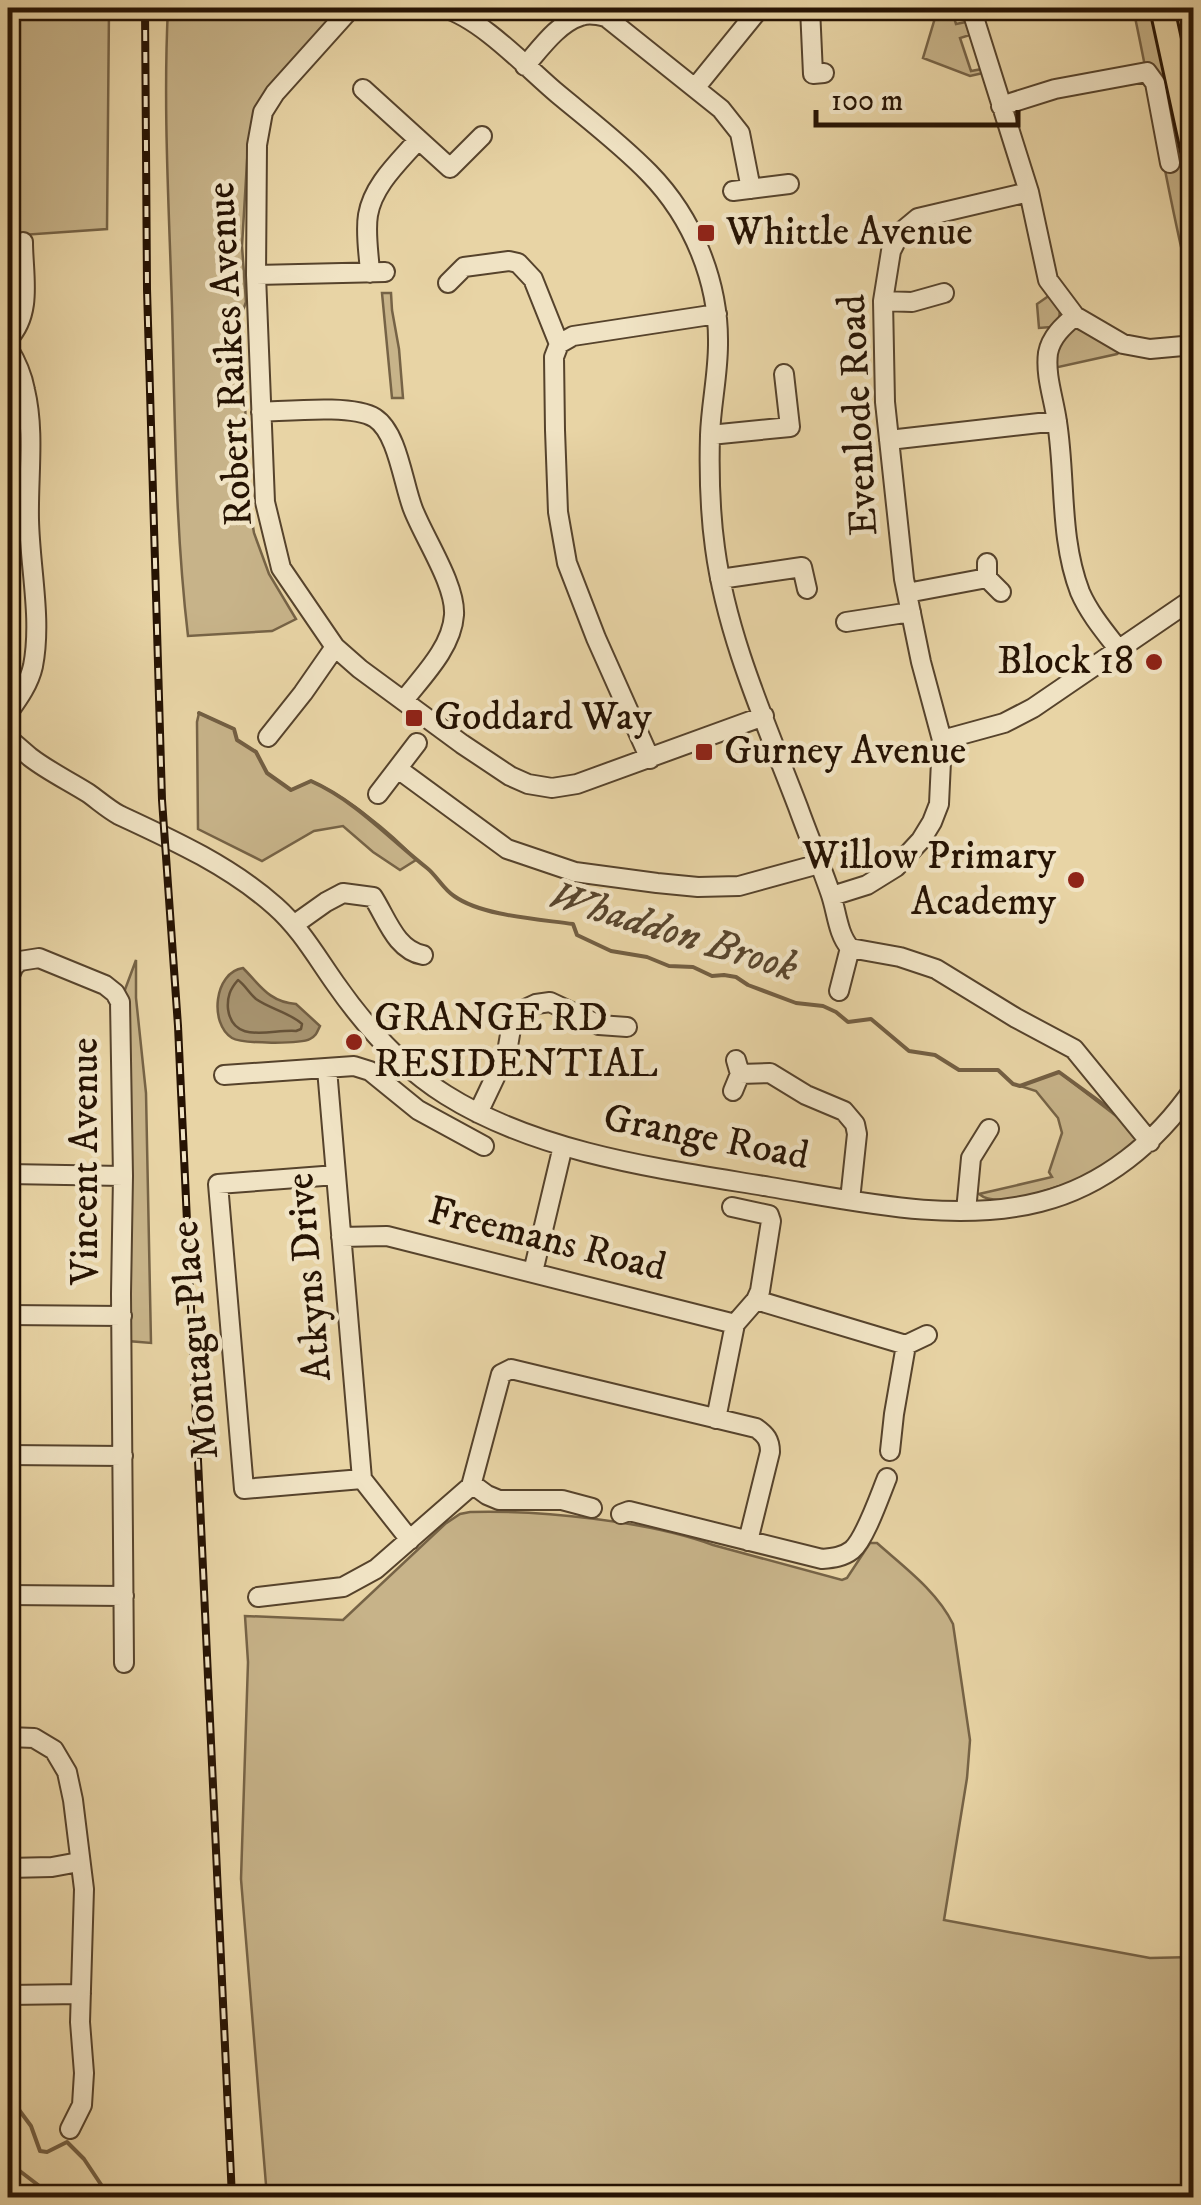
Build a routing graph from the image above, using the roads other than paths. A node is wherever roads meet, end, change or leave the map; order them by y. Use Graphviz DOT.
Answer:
graph roads {
  1 [pos="350,8"];
  2 [pos="444,8"];
  3 [pos="760,8"];
  4 [pos="810,8"];
  5 [pos="972,8"];
  6 [pos="1162,8"];
  7 [pos="1190,8"];
  8 [pos="596,11"];
  9 [pos="1194,20"];
  10 [pos="525,66"];
  11 [pos="824,73"];
  12 [pos="1185,78"];
  13 [pos="695,88"];
  14 [pos="363,89"];
  15 [pos="1000,106"];
  16 [pos="482,136"];
  17 [pos="418,140"];
  18 [pos="1194,155"];
  19 [pos="1170,163"];
  20 [pos="789,184"];
  21 [pos="1028,192"];
  22 [pos="21,250"];
  23 [pos="256,275"];
  24 [pos="448,283"];
  25 [pos="948,290"];
  26 [pos="883,300"];
  27 [pos="717,314"];
  28 [pos="1075,316"];
  29 [pos="8,339"];
  30 [pos="559,344"];
  31 [pos="1194,345"];
  32 [pos="8,348"];
  33 [pos="784,374"];
  34 [pos="261,412"];
  35 [pos="1057,420"];
  36 [pos="710,434"];
  37 [pos="889,440"];
  38 [pos="29,483"];
  39 [pos="8,484"];
  40 [pos="720,579"];
  41 [pos="807,589"];
  42 [pos="1001,592"];
  43 [pos="1194,598"];
  44 [pos="909,602"];
  45 [pos="846,622"];
  46 [pos="335,647"];
  47 [pos="1119,650"];
  48 [pos="404,700"];
  49 [pos="8,713"];
  50 [pos="764,716"];
  51 [pos="268,737"];
  52 [pos="8,738"];
  53 [pos="942,740"];
  54 [pos="418,743"];
  55 [pos="650,758"];
  56 [pos="398,768"];
  57 [pos="378,794"];
  58 [pos="819,864"];
  59 [pos="832,896"];
  60 [pos="295,924"];
  61 [pos="850,948"];
  62 [pos="413,957"];
  63 [pos="8,980"];
  64 [pos="839,992"];
  65 [pos="627,1027"];
  66 [pos="326,1069"];
  67 [pos="224,1075"];
  68 [pos="736,1075"];
  69 [pos="1194,1088"];
  70 [pos="478,1113"];
  71 [pos="989,1140"];
  72 [pos="1150,1142"];
  73 [pos="484,1146"];
  74 [pos="563,1146"];
  75 [pos="8,1174"];
  76 [pos="336,1175"];
  77 [pos="123,1176"];
  78 [pos="850,1200"];
  79 [pos="732,1207"];
  80 [pos="966,1211"];
  81 [pos="342,1237"];
  82 [pos="533,1272"];
  83 [pos="756,1300"];
  84 [pos="8,1315"];
  85 [pos="122,1316"];
  86 [pos="735,1324"];
  87 [pos="927,1335"];
  88 [pos="906,1345"];
  89 [pos="716,1419"];
  90 [pos="888,1452"];
  91 [pos="8,1455"];
  92 [pos="123,1456"];
  93 [pos="888,1478"];
  94 [pos="362,1479"];
  95 [pos="472,1484"];
  96 [pos="582,1501"];
  97 [pos="621,1514"];
  98 [pos="410,1540"];
  99 [pos="748,1540"];
  100 [pos="8,1594"];
  101 [pos="124,1596"];
  102 [pos="258,1597"];
  103 [pos="124,1663"];
  104 [pos="8,1737"];
  105 [pos="79,1862"];
  106 [pos="8,1868"];
  107 [pos="81,1994"];
  108 [pos="8,1995"];
  109 [pos="70,2129"];
  1 -- 23 [label="street, Robert Raikes Avenue"];
  2 -- 10 [label="street"];
  3 -- 13 [label="street"];
  4 -- 11 [label="street"];
  5 -- 15 [label="street"];
  6 -- 12 [label="main road"];
  7 -- 9 [label="street"];
  8 -- 10 [label="street"];
  8 -- 13 [label="street"];
  10 -- 27 [label="street"];
  12 -- 18 [label="main road"];
  13 -- 20 [label="street"];
  14 -- 17 [label="street"];
  15 -- 19 [label="street"];
  15 -- 21 [label="street"];
  16 -- 17 [label="street"];
  17 -- 23 [label="street"];
  21 -- 26 [label="street, Evenlode Road"];
  21 -- 28 [label="street"];
  22 -- 29 [label="street"];
  23 -- 34 [label="street, Robert Raikes Avenue"];
  24 -- 30 [label="street"];
  25 -- 26 [label="street"];
  26 -- 37 [label="street, Evenlode Road"];
  27 -- 30 [label="street"];
  27 -- 36 [label="street"];
  28 -- 31 [label="street"];
  28 -- 35 [label="street"];
  30 -- 55 [label="street"];
  32 -- 38 [label="street"];
  33 -- 36 [label="street"];
  34 -- 46 [label="street, Robert Raikes Avenue"];
  34 -- 48 [label="street"];
  35 -- 37 [label="street"];
  35 -- 47 [label="street"];
  36 -- 40 [label="street"];
  37 -- 44 [label="street, Evenlode Road"];
  38 -- 39 [label="street"];
  38 -- 49 [label="street"];
  40 -- 41 [label="street"];
  40 -- 50 [label="street"];
  42 -- 44 [label="street"];
  43 -- 47 [label="street"];
  44 -- 45 [label="street"];
  44 -- 53 [label="street, Evenlode Road"];
  46 -- 48 [label="street, Robert Raikes Avenue"];
  46 -- 51 [label="street"];
  47 -- 53 [label="street"];
  48 -- 55 [label="street, Robert Raikes Avenue"];
  50 -- 55 [label="street, Robert Raikes Avenue"];
  50 -- 58 [label="street"];
  52 -- 60 [label="street, Grange Road"];
  53 -- 59 [label="street, Evenlode Road"];
  54 -- 56 [label="street"];
  56 -- 57 [label="street"];
  56 -- 58 [label="street"];
  58 -- 59 [label="street"];
  59 -- 61 [label="street"];
  60 -- 62 [label="street"];
  60 -- 70 [label="street, Grange Road"];
  61 -- 64 [label="street"];
  61 -- 72 [label="street"];
  63 -- 77 [label="street, Vincent Avenue"];
  65 -- 70 [label="street"];
  66 -- 67 [label="street"];
  66 -- 73 [label="street"];
  66 -- 76 [label="street, Atkyns Drive"];
  68 -- 78 [label="street"];
  69 -- 72 [label="street, Grange Road"];
  70 -- 74 [label="street, Grange Road"];
  71 -- 80 [label="street"];
  72 -- 80 [label="street, Grange Road"];
  74 -- 78 [label="street, Grange Road"];
  74 -- 82 [label="street"];
  75 -- 77 [label="street"];
  76 -- 81 [label="street, Atkyns Drive"];
  76 -- 94 [label="street, Montagu Place"];
  77 -- 85 [label="street, Vincent Avenue"];
  78 -- 80 [label="street, Grange Road"];
  79 -- 83 [label="street"];
  81 -- 82 [label="street, Freemans Road"];
  81 -- 94 [label="street, Atkyns Drive"];
  82 -- 86 [label="street, Freemans Road"];
  83 -- 86 [label="street"];
  83 -- 88 [label="street"];
  84 -- 85 [label="street"];
  85 -- 92 [label="street, Vincent Avenue"];
  86 -- 89 [label="street"];
  87 -- 88 [label="street"];
  88 -- 90 [label="street"];
  89 -- 95 [label="street"];
  89 -- 99 [label="street"];
  91 -- 92 [label="street"];
  92 -- 101 [label="street, Vincent Avenue"];
  93 -- 99 [label="street"];
  94 -- 98 [label="street"];
  95 -- 96 [label="street"];
  95 -- 98 [label="street"];
  97 -- 99 [label="street"];
  98 -- 102 [label="street"];
  100 -- 101 [label="street"];
  101 -- 103 [label="street, Vincent Avenue"];
  104 -- 105 [label="street"];
  105 -- 106 [label="street"];
  105 -- 107 [label="street"];
  107 -- 108 [label="street"];
  107 -- 109 [label="street"];
}
